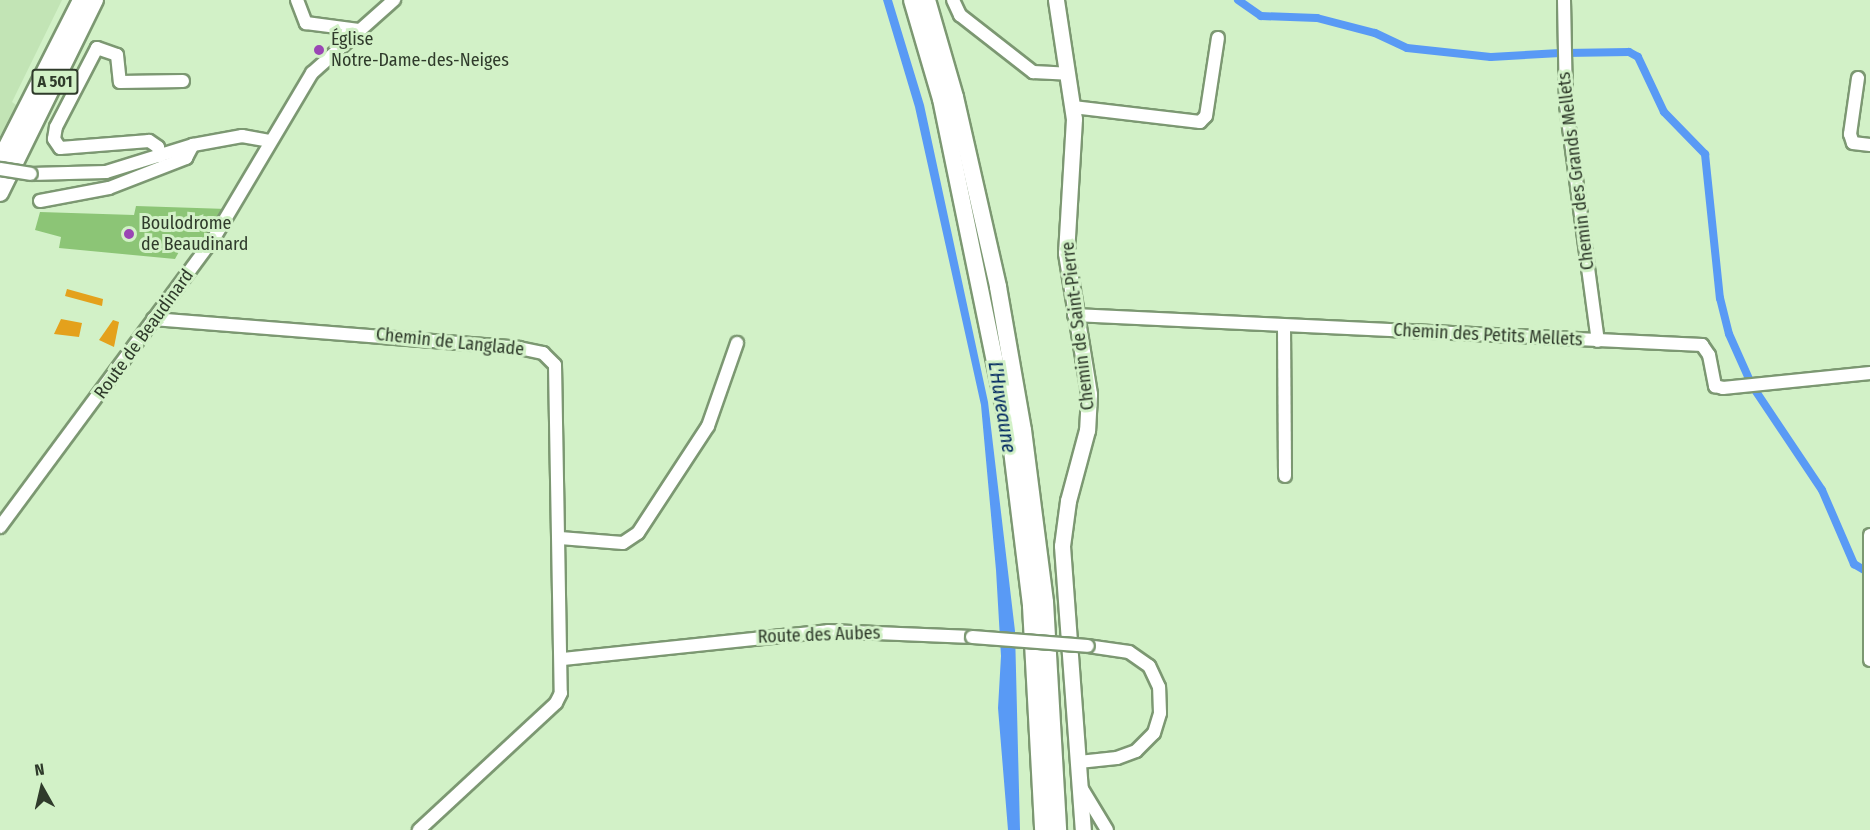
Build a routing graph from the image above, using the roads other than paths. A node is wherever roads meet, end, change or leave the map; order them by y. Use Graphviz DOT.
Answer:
graph roads {
  1 [pos="81,0"];
  2 [pos="96,0"];
  3 [pos="297,0"];
  4 [pos="394,0"];
  5 [pos="912,0"];
  6 [pos="927,0"];
  7 [pos="953,0"];
  8 [pos="1056,0"];
  9 [pos="1564,0"];
  10 [pos="358,30"];
  11 [pos="1218,38"];
  12 [pos="1068,74"];
  13 [pos="1858,78"];
  14 [pos="183,81"];
  15 [pos="1073,107"];
  16 [pos="271,141"];
  17 [pos="193,145"];
  18 [pos="1870,145"];
  19 [pos="160,156"];
  20 [pos="0,160"];
  21 [pos="0,169"];
  22 [pos="0,193"];
  23 [pos="40,201"];
  24 [pos="1074,315"];
  25 [pos="153,319"];
  26 [pos="1284,328"];
  27 [pos="1598,341"];
  28 [pos="737,343"];
  29 [pos="1870,373"];
  30 [pos="1285,476"];
  31 [pos="0,527"];
  32 [pos="1870,535"];
  33 [pos="560,538"];
  34 [pos="562,659"];
  35 [pos="1870,660"];
  36 [pos="1079,762"];
  37 [pos="1081,787"];
  38 [pos="419,830"];
  39 [pos="1043,830"];
  40 [pos="1058,830"];
  41 [pos="1083,830"];
  42 [pos="1107,830"];
  1 -- 20 [label="highway, A 501"];
  2 -- 22 [label="highway, A 501"];
  3 -- 10 [label="street"];
  4 -- 10 [label="street, Route de Beaudinard"];
  5 -- 39 [label="highway"];
  6 -- 40 [label="highway"];
  7 -- 12 [label="street"];
  8 -- 12 [label="main road, Chemin de Saint-Pierre"];
  9 -- 27 [label="street, Chemin des Grands Mellets"];
  10 -- 16 [label="street, Route de Beaudinard"];
  11 -- 15 [label="street"];
  12 -- 15 [label="main road, Chemin de Saint-Pierre"];
  13 -- 18 [label="street"];
  14 -- 19 [label="street"];
  15 -- 24 [label="main road, Chemin de Saint-Pierre"];
  16 -- 17 [label="street"];
  16 -- 25 [label="street, Route de Beaudinard"];
  17 -- 19 [label="street"];
  17 -- 23 [label="street"];
  19 -- 21 [label="street, bridge"];
  24 -- 26 [label="street, Chemin des Petits Mellets"];
  24 -- 36 [label="main road, Chemin de Saint-Pierre"];
  25 -- 31 [label="street, Route de Beaudinard"];
  25 -- 33 [label="street, Chemin de Langlade"];
  26 -- 27 [label="street, Chemin des Petits Mellets"];
  26 -- 30 [label="street"];
  27 -- 29 [label="street, Chemin des Petits Mellets"];
  28 -- 33 [label="street"];
  32 -- 35 [label="street"];
  33 -- 34 [label="street, Chemin de Langlade"];
  34 -- 36 [label="street, Route des Aubes, bridge"];
  34 -- 38 [label="street"];
  36 -- 37 [label="main road, Chemin de Saint-Pierre"];
  37 -- 41 [label="main road, Chemin de Saint-Pierre"];
  37 -- 42 [label="street"];
}
